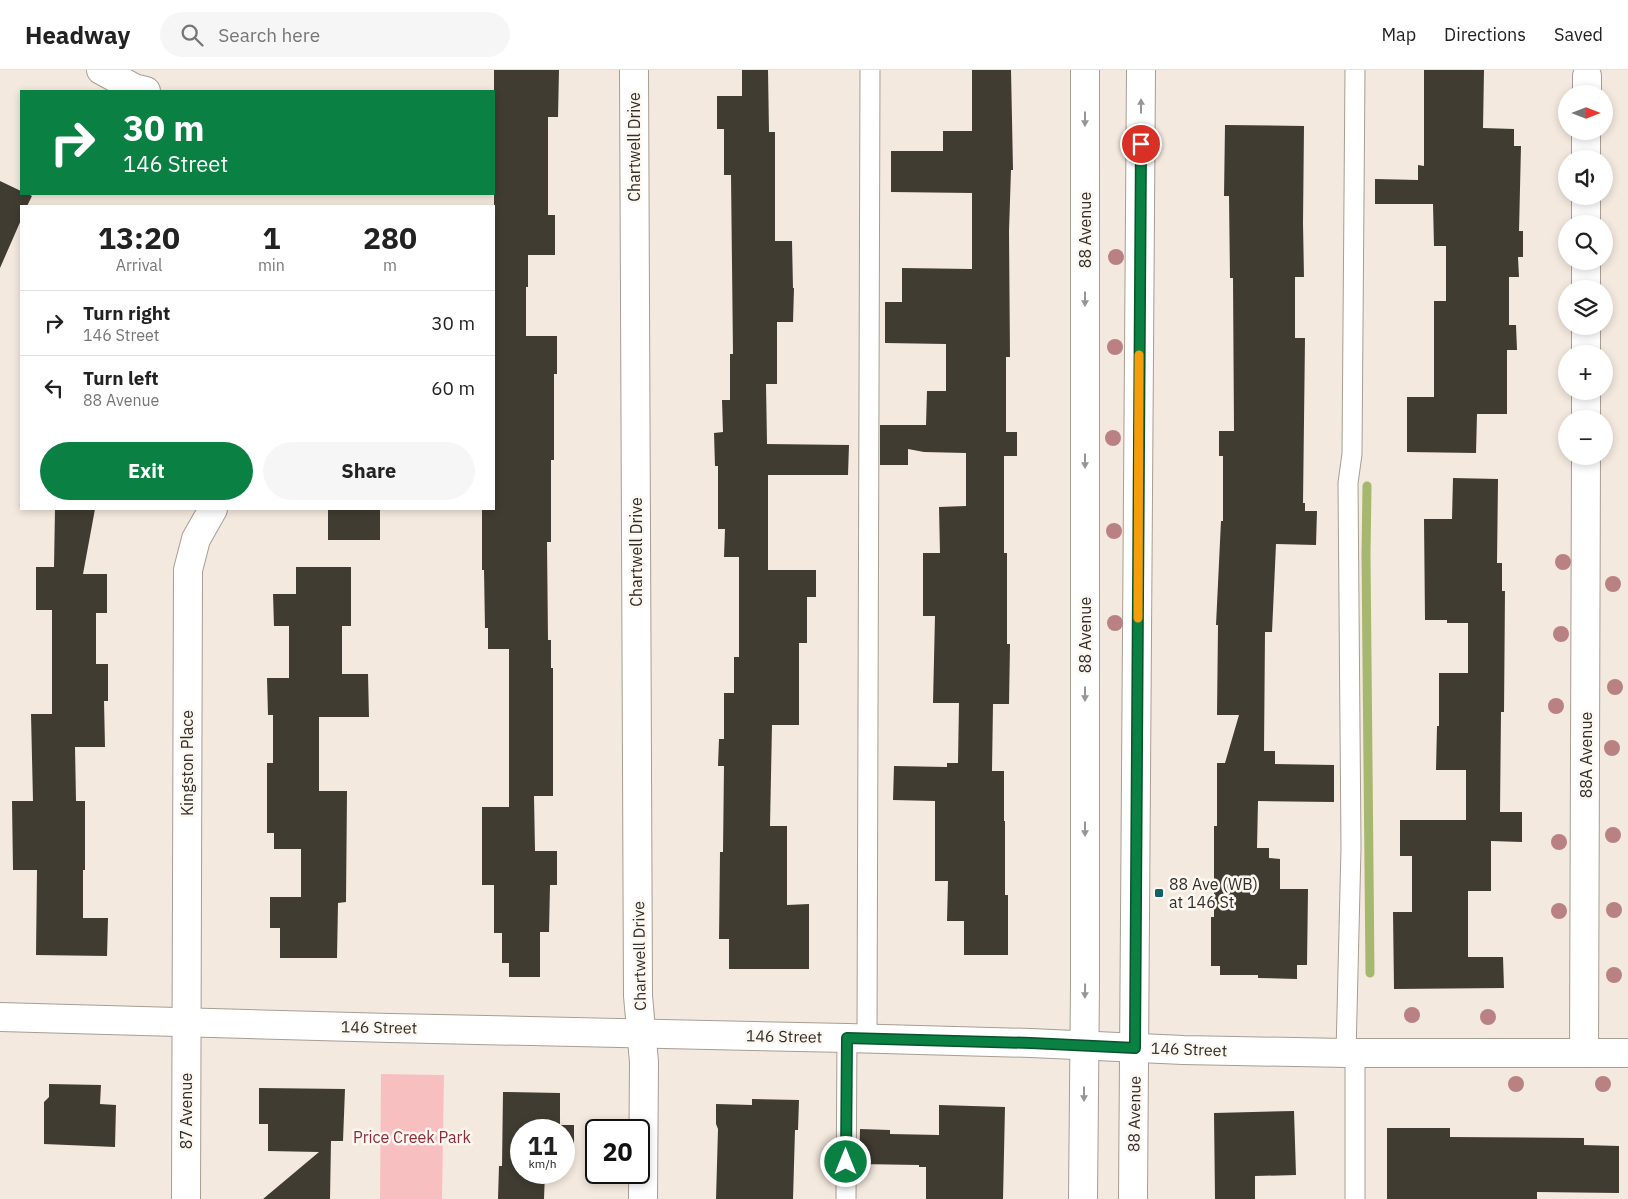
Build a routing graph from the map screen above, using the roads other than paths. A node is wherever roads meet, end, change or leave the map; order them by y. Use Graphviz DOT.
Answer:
graph roads {
  1 [pos="101,70"];
  2 [pos="634,70"];
  3 [pos="870,70"];
  4 [pos="1085,70"];
  5 [pos="1141,70"];
  6 [pos="1355,70"];
  7 [pos="142,90"];
  8 [pos="1586,465"];
  9 [pos="212,510"];
  10 [pos="0,1017"];
  11 [pos="186,1022"];
  12 [pos="641,1033"];
  13 [pos="857,1038"];
  14 [pos="1084,1045"];
  15 [pos="1135,1048"];
  16 [pos="1350,1053"];
  17 [pos="1584,1053"];
  18 [pos="1628,1053"];
  19 [pos="186,1199"];
  20 [pos="643,1199"];
  21 [pos="846,1199"];
  22 [pos="1083,1199"];
  23 [pos="1133,1199"];
  24 [pos="1355,1199"];
  1 -- 7 [label="street"];
  2 -- 12 [label="street, Chartwell Drive"];
  3 -- 13 [label="lane"];
  4 -- 14 [label="street, 88 Avenue, one-way"];
  15 -- 5 [label="street, 88 Avenue, one-way"];
  6 -- 16 [label="lane"];
  8 -- 17 [label="street, 88A Avenue"];
  9 -- 11 [label="street, Kingston Place"];
  10 -- 11 [label="street, 146 Street"];
  11 -- 12 [label="street, 146 Street"];
  11 -- 19 [label="street, 87 Avenue"];
  12 -- 13 [label="street, 146 Street"];
  12 -- 20 [label="street, Chartwell Drive"];
  13 -- 14 [label="street, 146 Street"];
  13 -- 21 [label="lane"];
  14 -- 15 [label="street, 146 Street"];
  14 -- 22 [label="street, 88 Avenue, one-way"];
  15 -- 16 [label="street, 146 Street"];
  15 -- 23 [label="street, 88 Avenue"];
  16 -- 17 [label="street, 146 Street"];
  16 -- 24 [label="lane"];
  17 -- 18 [label="street, 146 Street"];
}
